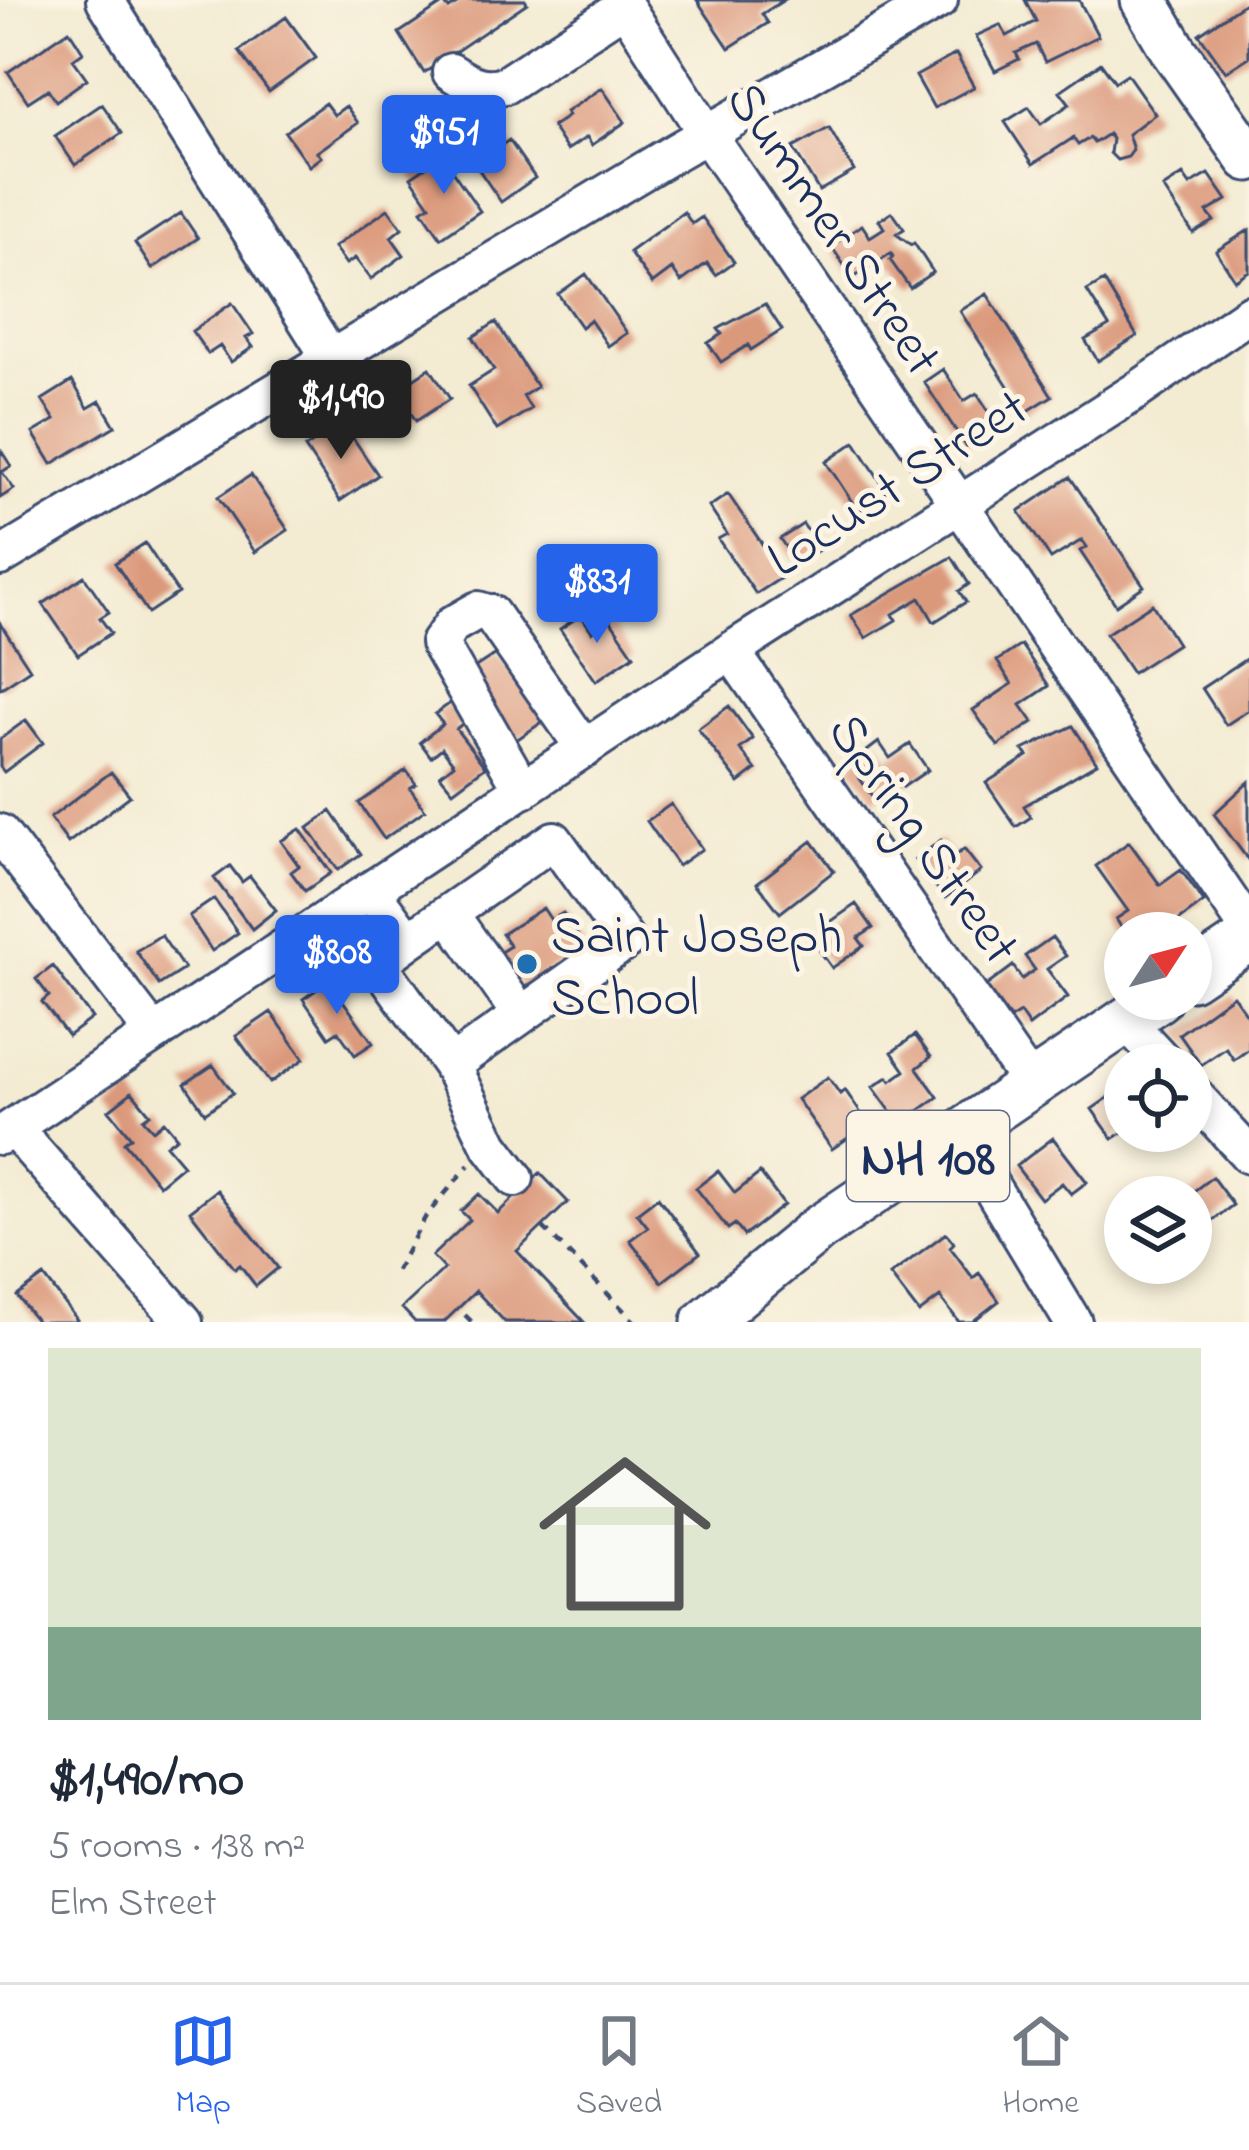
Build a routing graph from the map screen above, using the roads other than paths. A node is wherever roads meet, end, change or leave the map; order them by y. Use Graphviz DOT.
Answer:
graph roads {
  1 [pos="105,0"];
  2 [pos="939,0"];
  3 [pos="1144,0"];
  4 [pos="623,3"];
  5 [pos="451,72"];
  6 [pos="707,134"];
  7 [pos="1249,158"];
  8 [pos="1249,314"];
  9 [pos="332,359"];
  10 [pos="960,502"];
  11 [pos="0,557"];
  12 [pos="731,651"];
  13 [pos="585,749"];
  14 [pos="523,790"];
  15 [pos="0,833"];
  16 [pos="371,891"];
  17 [pos="449,913"];
  18 [pos="1249,934"];
  19 [pos="408,941"];
  20 [pos="1212,961"];
  21 [pos="520,1016"];
  22 [pos="1127,1020"];
  23 [pos="154,1034"];
  24 [pos="451,1065"];
  25 [pos="1031,1085"];
  26 [pos="1212,1114"];
  27 [pos="6,1132"];
  28 [pos="960,1135"];
  29 [pos="1249,1155"];
  30 [pos="515,1178"];
  31 [pos="184,1322"];
  32 [pos="705,1322"];
  33 [pos="1073,1322"];
  1 -- 9 [label="street"];
  2 -- 6 [label="street"];
  3 -- 7 [label="main road"];
  4 -- 5 [label="street"];
  4 -- 6 [label="street, Summer Street"];
  6 -- 9 [label="street"];
  6 -- 10 [label="street, Summer Street"];
  8 -- 10 [label="street, Locust Street"];
  9 -- 11 [label="street"];
  10 -- 12 [label="street, Locust Street"];
  10 -- 18 [label="street, Summer Street"];
  12 -- 13 [label="street, Locust Street"];
  12 -- 25 [label="street, Spring Street"];
  13 -- 14 [label="street, Locust Street"];
  13 -- 14 [label="street"];
  14 -- 16 [label="street, Locust Street"];
  15 -- 23 [label="street"];
  16 -- 19 [label="street"];
  16 -- 23 [label="street, Locust Street"];
  17 -- 19 [label="street"];
  17 -- 21 [label="street"];
  17 -- 21 [label="street"];
  18 -- 20 [label="main road"];
  19 -- 24 [label="street"];
  21 -- 24 [label="street"];
  22 -- 25 [label="main road, NH 108"];
  23 -- 27 [label="street, Locust Street"];
  24 -- 30 [label="street"];
  25 -- 28 [label="main road, NH 108"];
  26 -- 29 [label="street"];
  27 -- 31 [label="street"];
  28 -- 32 [label="main road, NH 108"];
  28 -- 33 [label="street"];
}
